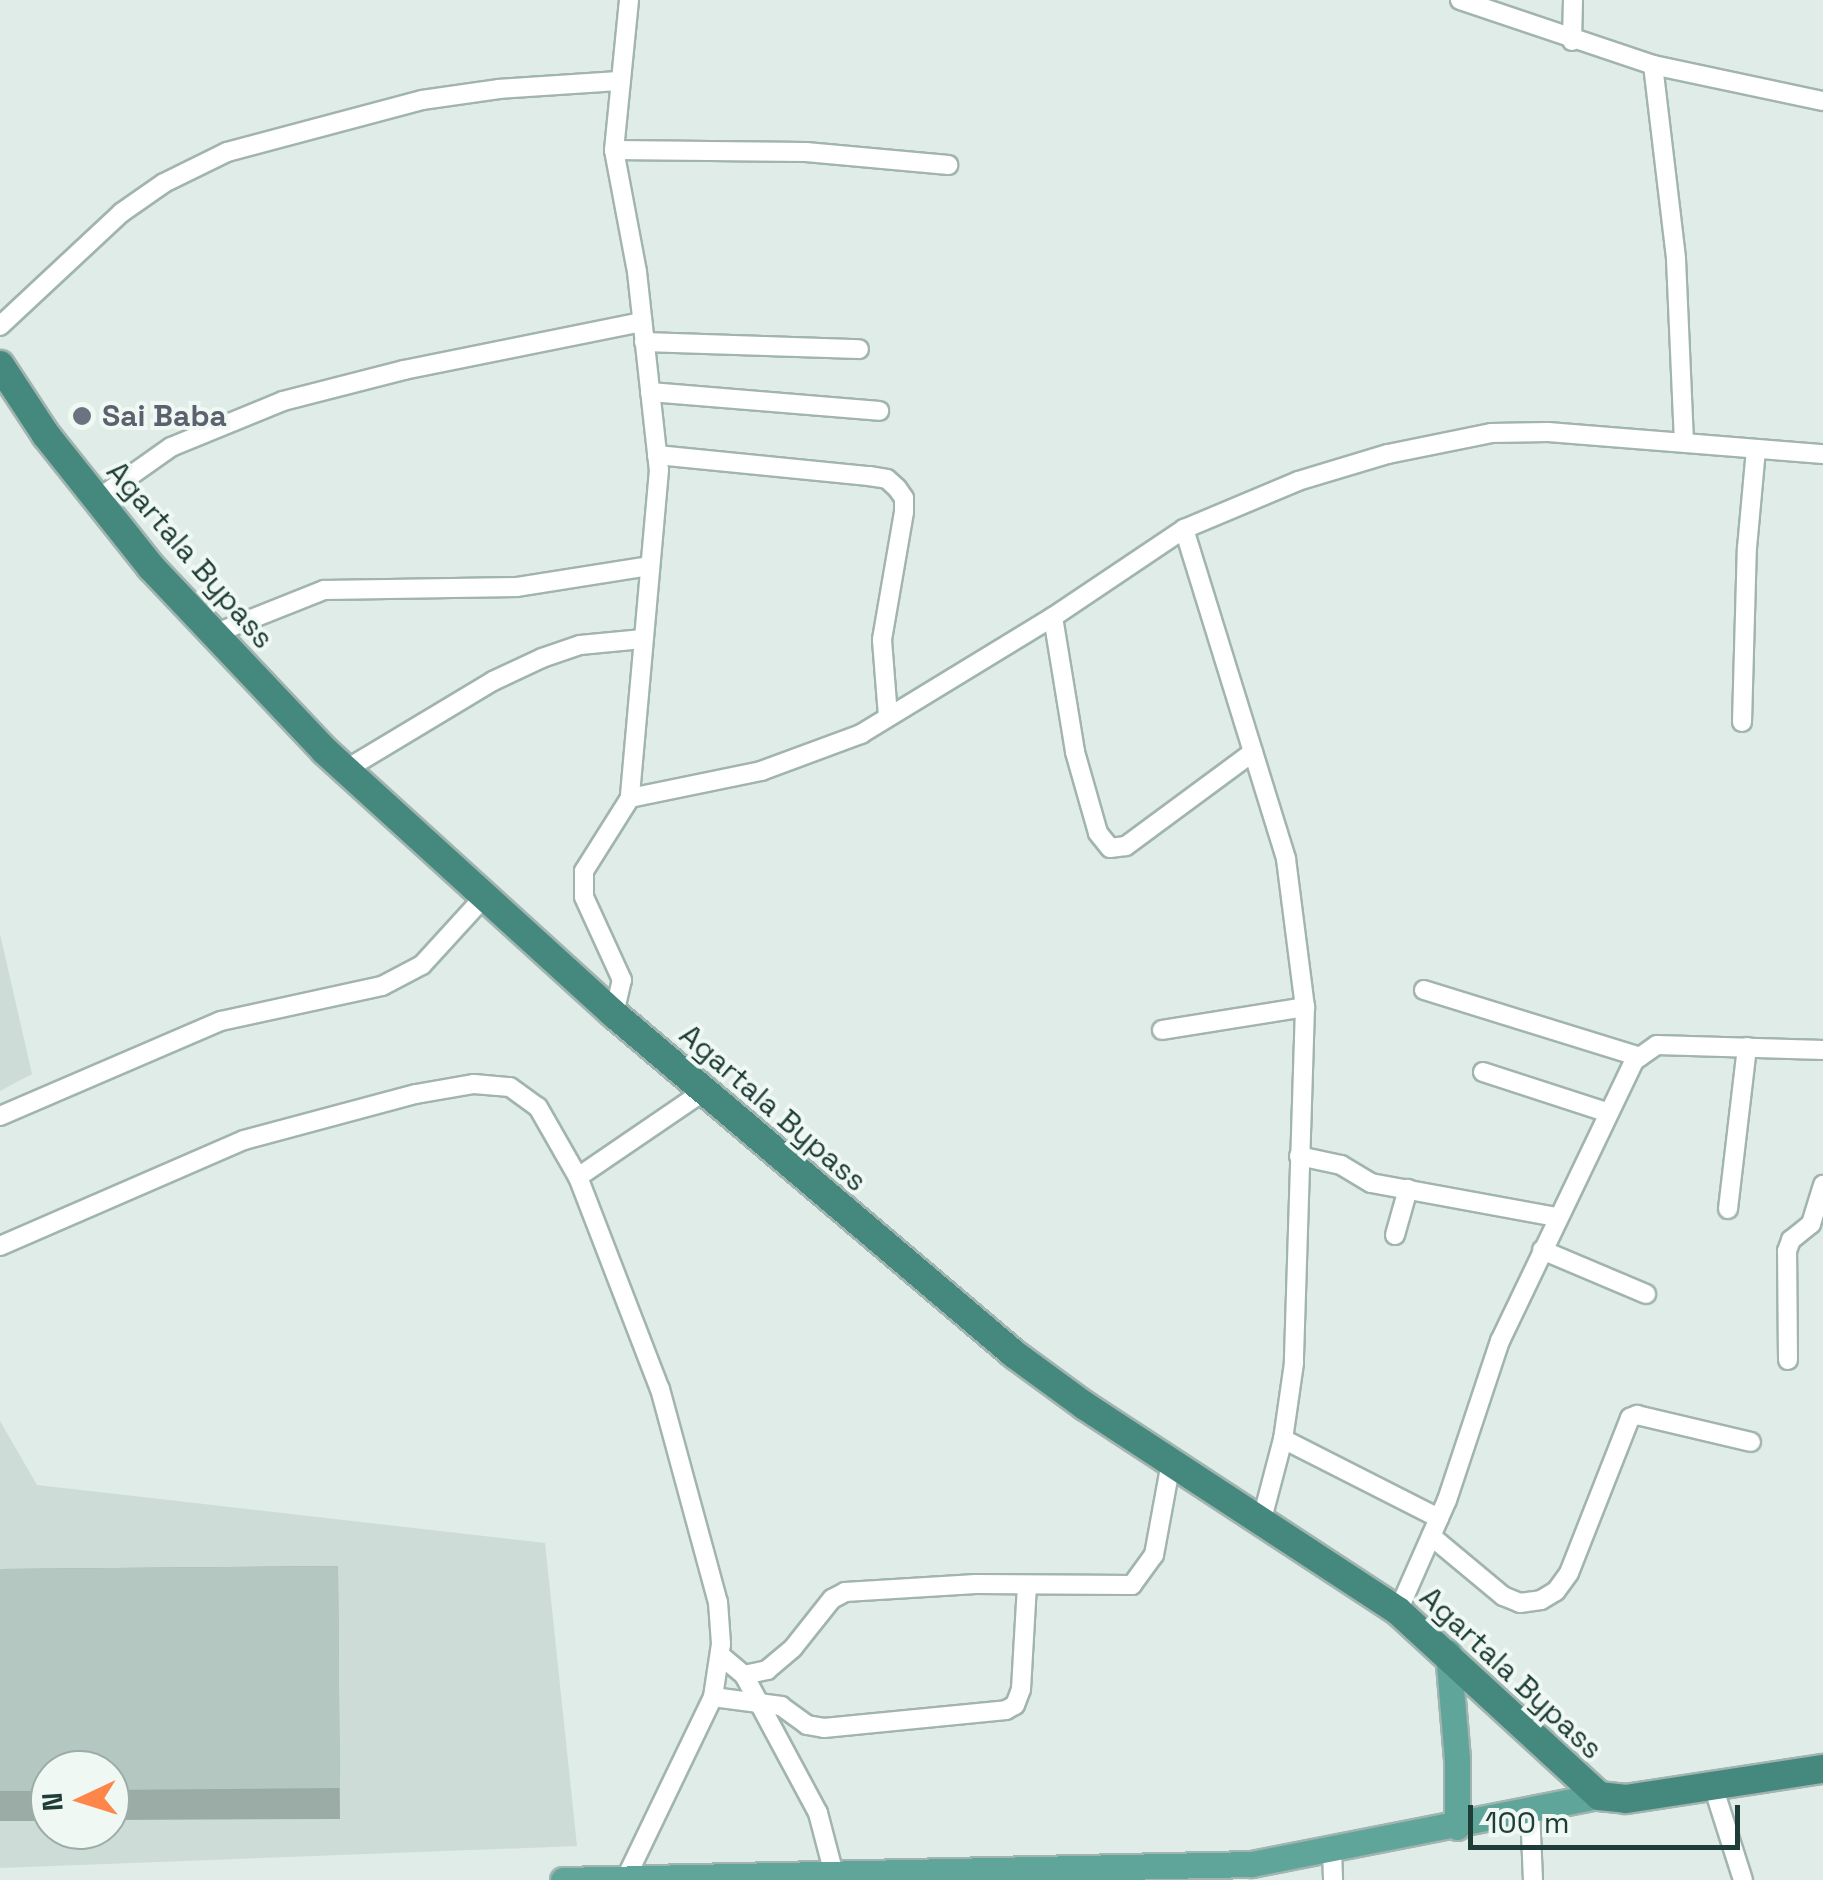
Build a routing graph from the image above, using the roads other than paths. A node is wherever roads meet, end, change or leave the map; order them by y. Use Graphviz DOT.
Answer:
graph roads {
  1 [pos="629,0"];
  2 [pos="1460,0"];
  3 [pos="1573,0"];
  4 [pos="1572,40"];
  5 [pos="1653,65"];
  6 [pos="621,81"];
  7 [pos="1823,101"];
  8 [pos="614,150"];
  9 [pos="948,165"];
  10 [pos="642,322"];
  11 [pos="0,326"];
  12 [pos="644,342"];
  13 [pos="859,349"];
  14 [pos="0,365"];
  15 [pos="650,392"];
  16 [pos="879,411"];
  17 [pos="1684,442"];
  18 [pos="1756,450"];
  19 [pos="1823,454"];
  20 [pos="657,455"];
  21 [pos="96,500"];
  22 [pos="1184,529"];
  23 [pos="649,566"];
  24 [pos="1053,617"];
  25 [pos="211,635"];
  26 [pos="643,639"];
  27 [pos="888,717"];
  28 [pos="1742,722"];
  29 [pos="1253,752"];
  30 [pos="345,770"];
  31 [pos="630,798"];
  32 [pos="485,896"];
  33 [pos="1424,990"];
  34 [pos="1304,1007"];
  35 [pos="614,1014"];
  36 [pos="1162,1030"];
  37 [pos="1747,1048"];
  38 [pos="1823,1050"];
  39 [pos="1640,1056"];
  40 [pos="1483,1072"];
  41 [pos="704,1090"];
  42 [pos="1606,1112"];
  43 [pos="0,1116"];
  44 [pos="1299,1156"];
  45 [pos="578,1177"];
  46 [pos="1823,1186"];
  47 [pos="1408,1188"];
  48 [pos="1728,1208"];
  49 [pos="1557,1217"];
  50 [pos="1395,1234"];
  51 [pos="0,1246"];
  52 [pos="1542,1250"];
  53 [pos="1646,1294"];
  54 [pos="1788,1360"];
  55 [pos="1283,1439"];
  56 [pos="1751,1442"];
  57 [pos="1171,1462"];
  58 [pos="1262,1519"];
  59 [pos="1435,1527"];
  60 [pos="1027,1584"];
  61 [pos="1398,1611"];
  62 [pos="1448,1652"];
  63 [pos="720,1655"];
  64 [pos="744,1675"];
  65 [pos="713,1698"];
  66 [pos="759,1701"];
  67 [pos="1823,1769"];
  68 [pos="1713,1786"];
  69 [pos="1599,1796"];
  70 [pos="1530,1809"];
  71 [pos="1457,1827"];
  72 [pos="1332,1850"];
  73 [pos="834,1874"];
  74 [pos="626,1878"];
  75 [pos="714,1878"];
  76 [pos="563,1880"];
  77 [pos="1333,1880"];
  78 [pos="1533,1880"];
  79 [pos="1743,1880"];
  1 -- 6 [label="street"];
  2 -- 4 [label="street"];
  3 -- 4 [label="street"];
  4 -- 5 [label="street"];
  5 -- 7 [label="street"];
  5 -- 17 [label="street"];
  6 -- 8 [label="street"];
  6 -- 11 [label="street"];
  8 -- 9 [label="street"];
  8 -- 10 [label="street"];
  10 -- 12 [label="street"];
  10 -- 21 [label="street"];
  12 -- 13 [label="street"];
  12 -- 15 [label="street"];
  14 -- 21 [label="highway, Agartala Bypass"];
  15 -- 16 [label="street"];
  15 -- 20 [label="street"];
  17 -- 18 [label="street"];
  17 -- 22 [label="street"];
  18 -- 19 [label="street"];
  18 -- 28 [label="street"];
  20 -- 23 [label="street"];
  20 -- 27 [label="street"];
  21 -- 25 [label="highway, Agartala Bypass"];
  22 -- 24 [label="street"];
  22 -- 29 [label="street"];
  23 -- 25 [label="street"];
  23 -- 26 [label="street"];
  24 -- 27 [label="street"];
  24 -- 29 [label="street"];
  25 -- 30 [label="highway, Agartala Bypass"];
  26 -- 30 [label="street"];
  26 -- 31 [label="street"];
  27 -- 31 [label="street"];
  29 -- 34 [label="street"];
  30 -- 32 [label="highway, Agartala Bypass"];
  31 -- 35 [label="street"];
  32 -- 35 [label="highway, Agartala Bypass"];
  32 -- 43 [label="street"];
  33 -- 39 [label="street"];
  34 -- 36 [label="street"];
  34 -- 44 [label="street"];
  35 -- 41 [label="highway, Agartala Bypass"];
  37 -- 38 [label="street"];
  37 -- 39 [label="street"];
  37 -- 48 [label="street"];
  39 -- 42 [label="street"];
  40 -- 42 [label="street"];
  41 -- 45 [label="street"];
  41 -- 57 [label="highway, Agartala Bypass"];
  42 -- 49 [label="street"];
  44 -- 47 [label="street"];
  44 -- 55 [label="street"];
  45 -- 51 [label="street"];
  45 -- 63 [label="street"];
  46 -- 54 [label="street"];
  47 -- 49 [label="street"];
  47 -- 50 [label="street"];
  49 -- 52 [label="street"];
  52 -- 53 [label="street"];
  52 -- 59 [label="street"];
  55 -- 58 [label="street"];
  55 -- 59 [label="street"];
  56 -- 59 [label="street"];
  57 -- 58 [label="highway, Agartala Bypass"];
  57 -- 60 [label="street"];
  58 -- 61 [label="highway, Agartala Bypass"];
  59 -- 61 [label="street"];
  60 -- 64 [label="street"];
  60 -- 66 [label="street"];
  61 -- 62 [label="highway, Agartala Bypass"];
  62 -- 69 [label="highway, Agartala Bypass"];
  62 -- 71 [label="main road"];
  63 -- 64 [label="street"];
  63 -- 65 [label="street"];
  64 -- 66 [label="street"];
  65 -- 66 [label="street"];
  65 -- 74 [label="street"];
  66 -- 73 [label="street"];
  67 -- 68 [label="highway"];
  68 -- 69 [label="highway"];
  68 -- 79 [label="street"];
  69 -- 70 [label="main road"];
  70 -- 71 [label="main road"];
  70 -- 78 [label="street"];
  71 -- 72 [label="main road"];
  72 -- 73 [label="main road"];
  72 -- 77 [label="street"];
  73 -- 75 [label="main road"];
  74 -- 75 [label="main road"];
  74 -- 76 [label="main road"];
}
